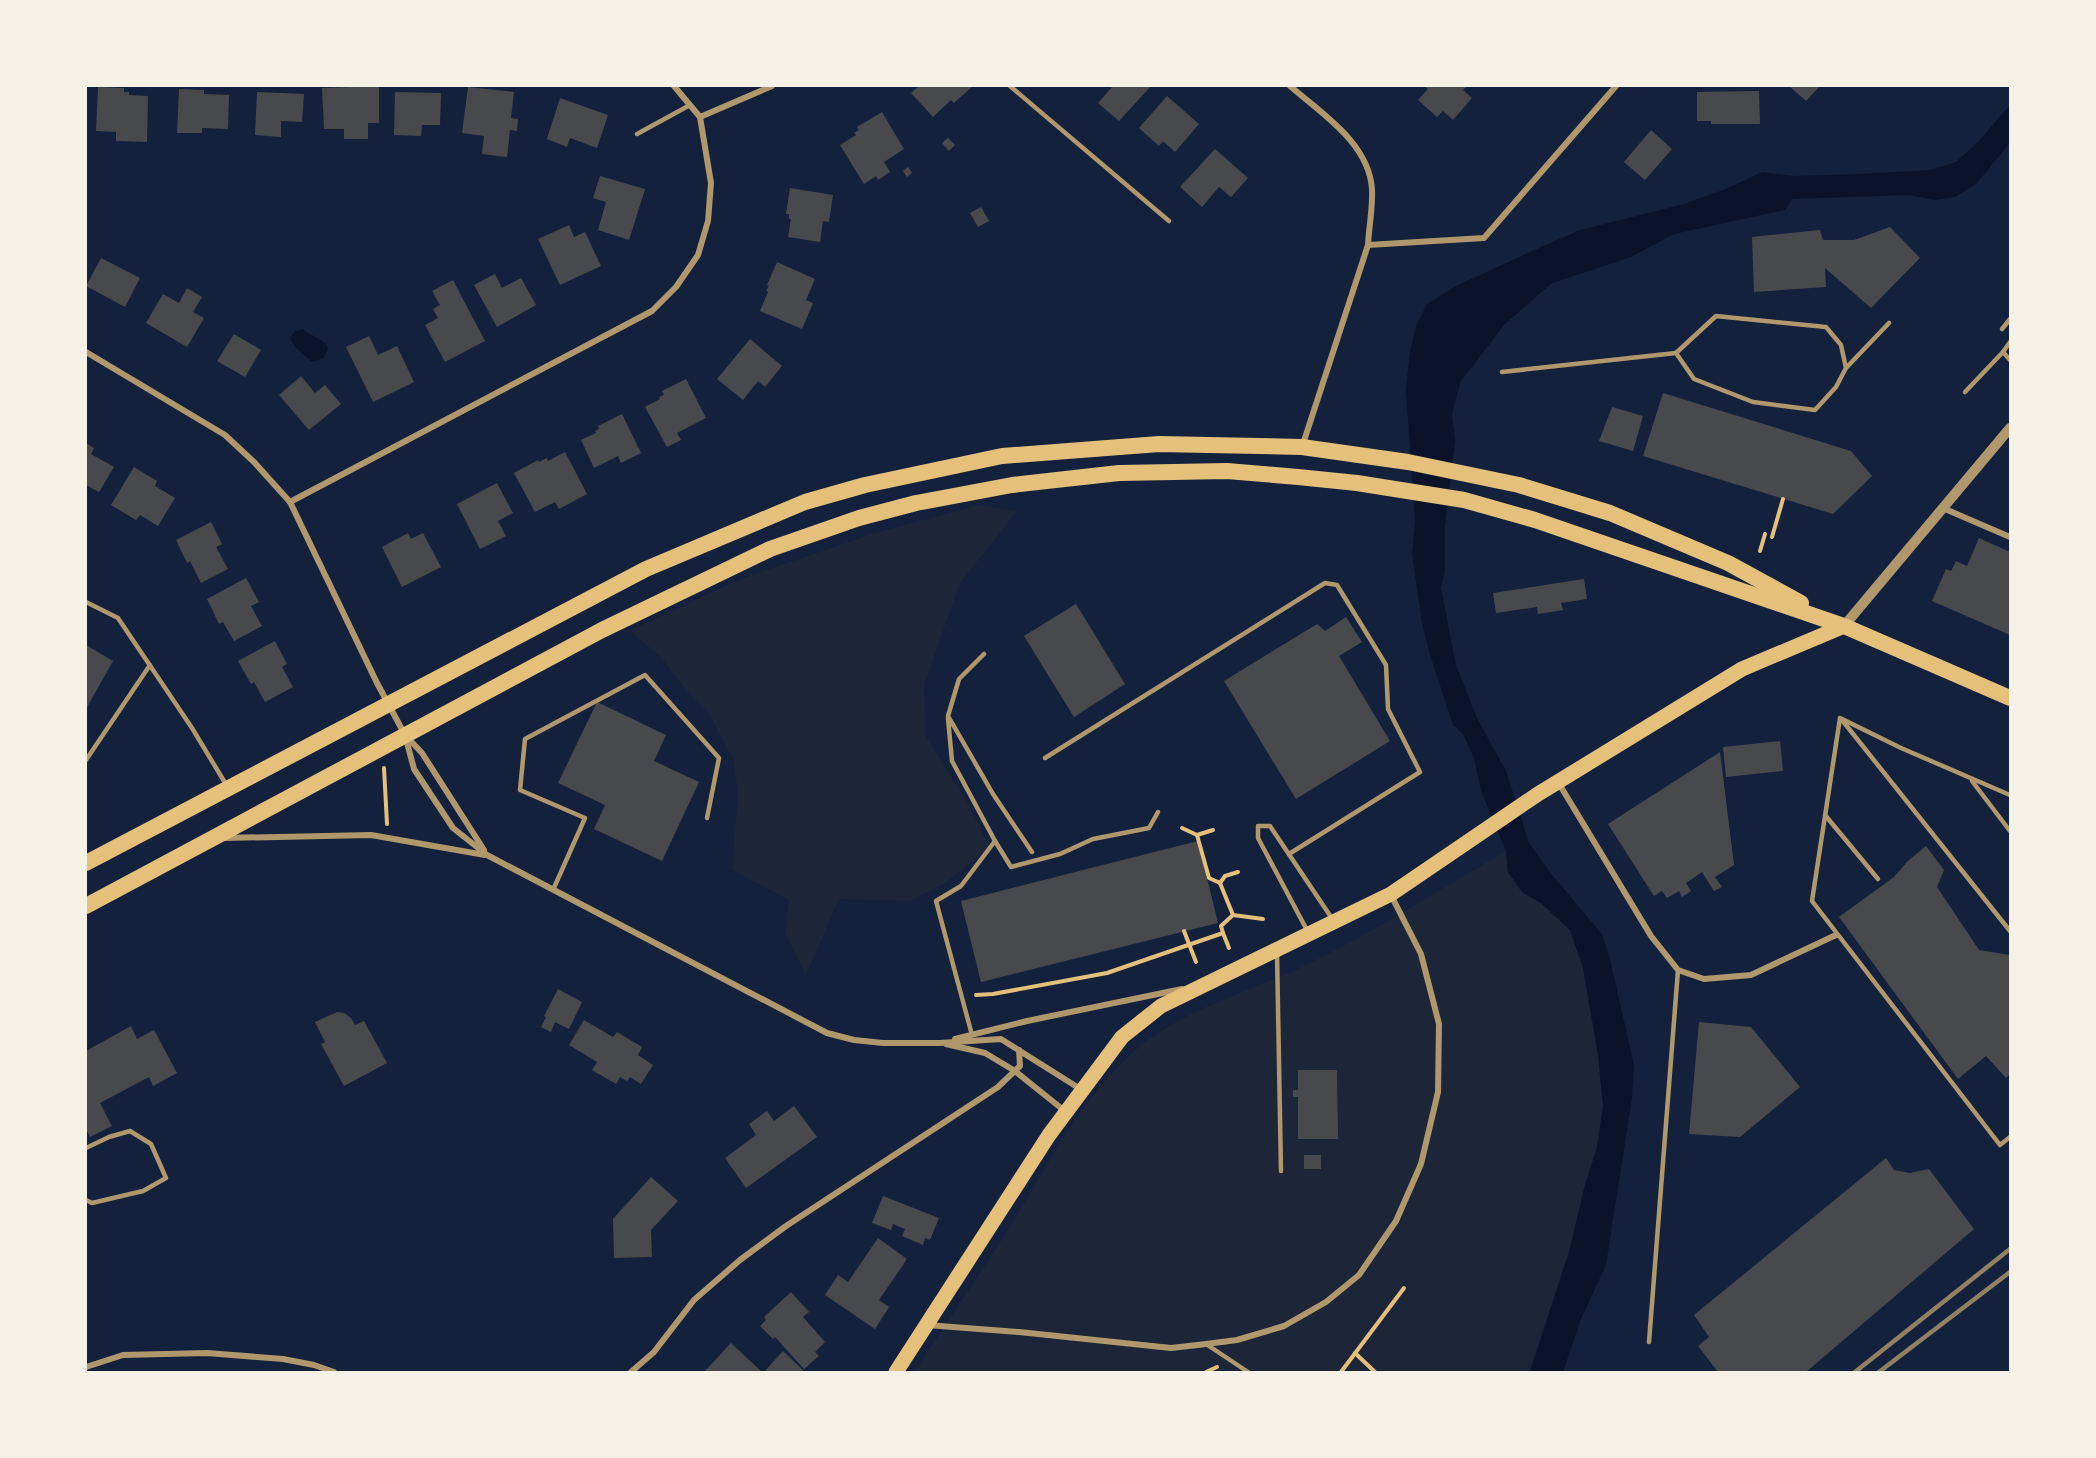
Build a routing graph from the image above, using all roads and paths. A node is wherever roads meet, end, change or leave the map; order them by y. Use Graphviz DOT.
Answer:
graph roads {
  1 [pos="674,86"];
  2 [pos="772,86"];
  3 [pos="1010,86"];
  4 [pos="1290,86"];
  5 [pos="1616,86"];
  6 [pos="690,105"];
  7 [pos="700,117"];
  8 [pos="637,134"];
  9 [pos="1169,221"];
  10 [pos="1368,244"];
  11 [pos="2010,319"];
  12 [pos="1889,323"];
  13 [pos="2002,329"];
  14 [pos="2010,342"];
  15 [pos="86,352"];
  16 [pos="1676,352"];
  17 [pos="2003,352"];
  18 [pos="2010,360"];
  19 [pos="1846,368"];
  20 [pos="1502,372"];
  21 [pos="1965,392"];
  22 [pos="2010,428"];
  23 [pos="1302,447"];
  24 [pos="1783,499"];
  25 [pos="290,502"];
  26 [pos="1945,509"];
  27 [pos="1765,534"];
  28 [pos="1772,537"];
  29 [pos="2010,537"];
  30 [pos="1760,551"];
  31 [pos="86,602"];
  32 [pos="1844,626"];
  33 [pos="984,654"];
  34 [pos="150,665"];
  35 [pos="2010,698"];
  36 [pos="389,705"];
  37 [pos="948,716"];
  38 [pos="1840,718"];
  39 [pos="405,735"];
  40 [pos="1045,759"];
  41 [pos="86,760"];
  42 [pos="384,768"];
  43 [pos="1970,779"];
  44 [pos="1558,782"];
  45 [pos="228,788"];
  46 [pos="2010,795"];
  47 [pos="1158,812"];
  48 [pos="1825,815"];
  49 [pos="707,818"];
  50 [pos="387,824"];
  51 [pos="1182,828"];
  52 [pos="1213,830"];
  53 [pos="2010,831"];
  54 [pos="1197,835"];
  55 [pos="215,838"];
  56 [pos="995,841"];
  57 [pos="1032,852"];
  58 [pos="1289,854"];
  59 [pos="487,855"];
  60 [pos="86,863"];
  61 [pos="1238,872"];
  62 [pos="1878,879"];
  63 [pos="1220,883"];
  64 [pos="553,890"];
  65 [pos="1391,894"];
  66 [pos="86,906"];
  67 [pos="1233,915"];
  68 [pos="1263,919"];
  69 [pos="1334,922"];
  70 [pos="2010,931"];
  71 [pos="1185,932"];
  72 [pos="1223,933"];
  73 [pos="1309,934"];
  74 [pos="1836,935"];
  75 [pos="1229,948"];
  76 [pos="1276,950"];
  77 [pos="1196,962"];
  78 [pos="1678,970"];
  79 [pos="1209,984"];
  80 [pos="969,996"];
  81 [pos="972,1035"];
  82 [pos="940,1043"];
  83 [pos="1019,1050"];
  84 [pos="1015,1071"];
  85 [pos="1082,1090"];
  86 [pos="1066,1112"];
  87 [pos="2010,1137"];
  88 [pos="86,1148"];
  89 [pos="1281,1172"];
  90 [pos="86,1200"];
  91 [pos="1404,1288"];
  92 [pos="927,1325"];
  93 [pos="1649,1342"];
  94 [pos="1206,1344"];
  95 [pos="1355,1353"];
  96 [pos="86,1367"];
  97 [pos="334,1372"];
  98 [pos="631,1372"];
  99 [pos="896,1372"];
  100 [pos="1248,1372"];
  101 [pos="1341,1372"];
  102 [pos="1375,1372"];
  1 -- 6 [label="street"];
  2 -- 7 [label="street"];
  3 -- 9 [label="lane"];
  4 -- 10 [label="street"];
  5 -- 10 [label="street"];
  6 -- 7 [label="street"];
  6 -- 8 [label="lane"];
  7 -- 25 [label="street"];
  10 -- 23 [label="street"];
  11 -- 13 [label="lane"];
  12 -- 19 [label="lane"];
  14 -- 17 [label="lane"];
  15 -- 25 [label="street"];
  16 -- 19 [label="lane"];
  16 -- 19 [label="lane"];
  16 -- 20 [label="lane"];
  17 -- 18 [label="lane"];
  17 -- 21 [label="lane"];
  22 -- 26 [label="street"];
  23 -- 32 [label="highway"];
  23 -- 36 [label="highway"];
  24 -- 28 [label="path"];
  25 -- 36 [label="street"];
  26 -- 29 [label="street"];
  26 -- 32 [label="street"];
  27 -- 30 [label="path"];
  31 -- 34 [label="lane"];
  32 -- 35 [label="highway"];
  32 -- 39 [label="highway"];
  32 -- 44 [label="main road"];
  33 -- 37 [label="lane"];
  34 -- 41 [label="lane"];
  34 -- 45 [label="lane"];
  36 -- 39 [label="street"];
  36 -- 45 [label="highway"];
  37 -- 56 [label="lane"];
  37 -- 57 [label="lane"];
  38 -- 43 [label="lane"];
  38 -- 48 [label="lane"];
  38 -- 70 [label="lane"];
  39 -- 55 [label="highway"];
  39 -- 59 [label="street"];
  39 -- 59 [label="street"];
  40 -- 58 [label="lane"];
  42 -- 50 [label="path"];
  43 -- 46 [label="lane"];
  43 -- 53 [label="lane"];
  44 -- 65 [label="main road"];
  44 -- 78 [label="street"];
  45 -- 60 [label="highway"];
  47 -- 56 [label="lane"];
  48 -- 62 [label="lane"];
  48 -- 74 [label="lane"];
  49 -- 64 [label="lane"];
  51 -- 54 [label="path"];
  52 -- 54 [label="path"];
  54 -- 63 [label="path"];
  55 -- 59 [label="street"];
  55 -- 66 [label="highway"];
  56 -- 81 [label="lane"];
  58 -- 69 [label="lane"];
  58 -- 73 [label="lane"];
  59 -- 64 [label="street"];
  61 -- 63 [label="path"];
  63 -- 67 [label="path"];
  64 -- 82 [label="street"];
  65 -- 69 [label="main road"];
  65 -- 94 [label="street"];
  67 -- 68 [label="path"];
  67 -- 72 [label="path"];
  69 -- 73 [label="main road"];
  71 -- 77 [label="path"];
  72 -- 75 [label="path"];
  72 -- 80 [label="path"];
  73 -- 76 [label="main road"];
  74 -- 78 [label="street"];
  74 -- 87 [label="lane"];
  76 -- 79 [label="main road"];
  76 -- 89 [label="lane"];
  78 -- 93 [label="lane"];
  79 -- 81 [label="street"];
  79 -- 85 [label="main road"];
  81 -- 82 [label="street"];
  82 -- 83 [label="street"];
  82 -- 84 [label="street"];
  83 -- 84 [label="street"];
  83 -- 85 [label="street"];
  84 -- 86 [label="street"];
  84 -- 98 [label="street"];
  85 -- 86 [label="main road"];
  86 -- 92 [label="main road"];
  88 -- 90 [label="lane"];
  91 -- 95 [label="path"];
  92 -- 94 [label="street"];
  92 -- 99 [label="main road"];
  94 -- 100 [label="lane"];
  95 -- 101 [label="path"];
  95 -- 102 [label="path"];
  96 -- 97 [label="street"];
}
